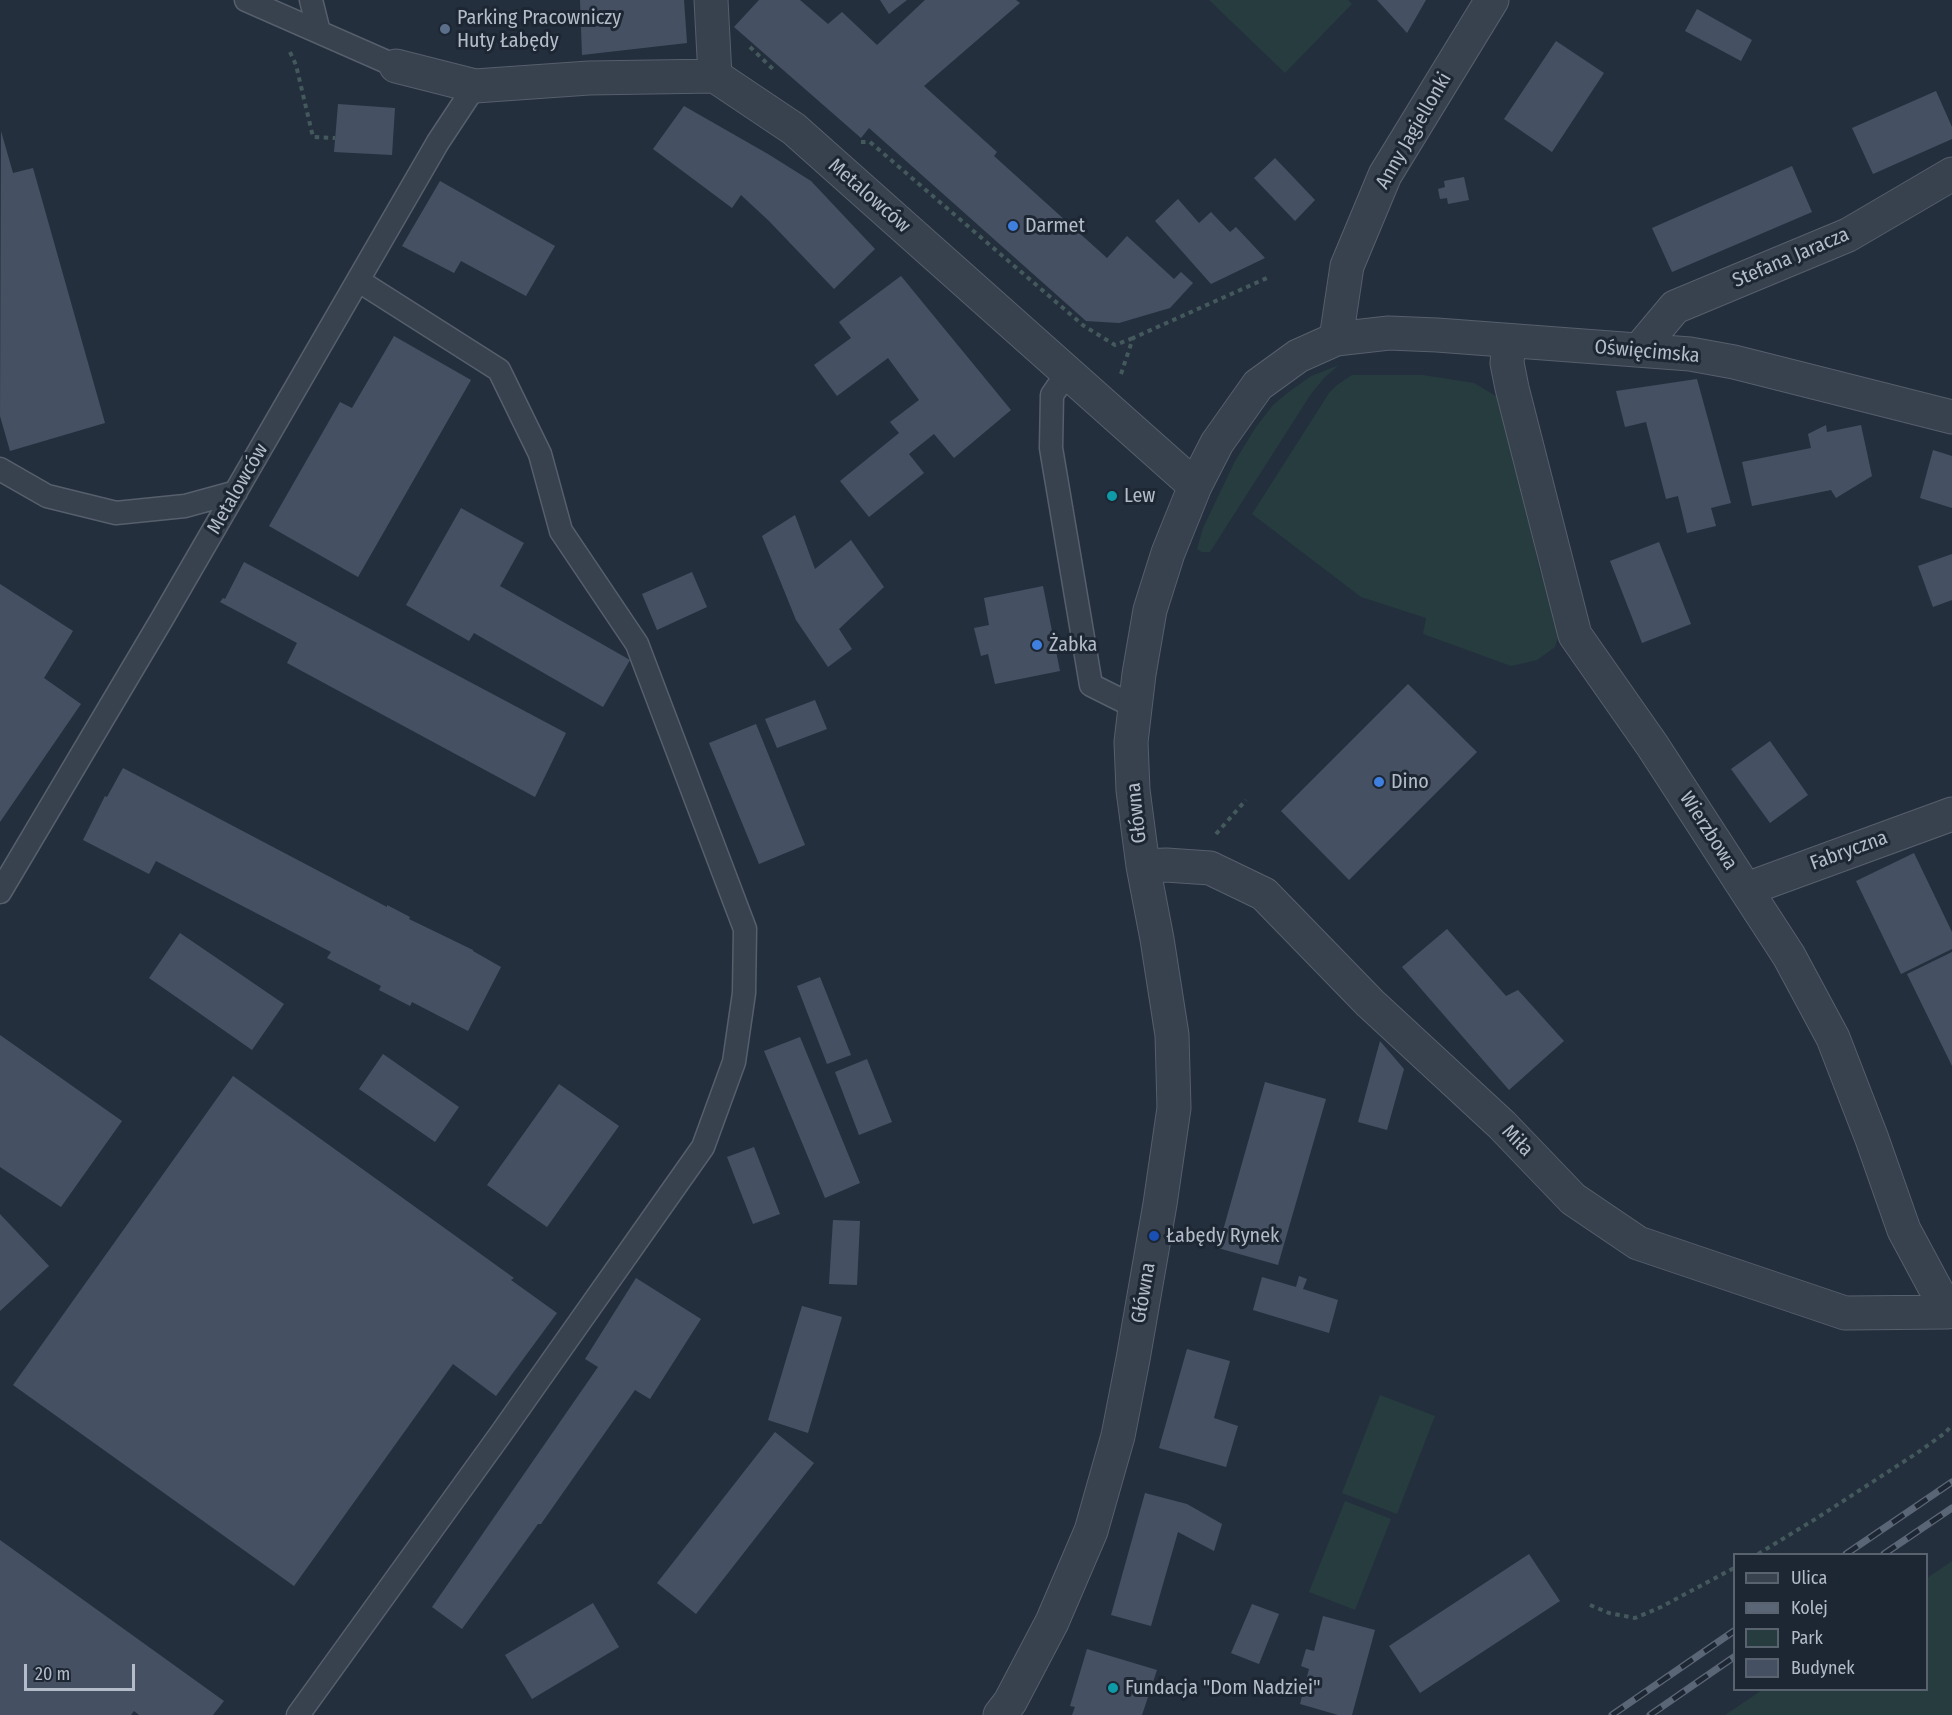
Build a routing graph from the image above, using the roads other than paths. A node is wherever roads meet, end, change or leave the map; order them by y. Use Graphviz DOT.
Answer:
graph roads {
  1 [pos="246,0"];
  2 [pos="311,0"];
  3 [pos="711,0"];
  4 [pos="1492,0"];
  5 [pos="319,32"];
  6 [pos="396,66"];
  7 [pos="715,76"];
  8 [pos="475,86"];
  9 [pos="1952,174"];
  10 [pos="358,281"];
  11 [pos="1336,339"];
  12 [pos="1509,341"];
  13 [pos="1639,350"];
  14 [pos="1067,373"];
  15 [pos="1952,417"];
  16 [pos="0,469"];
  17 [pos="1195,486"];
  18 [pos="236,492"];
  19 [pos="1135,707"];
  20 [pos="1952,814"];
  21 [pos="1143,867"];
  22 [pos="1747,889"];
  23 [pos="0,892"];
  24 [pos="1948,1312"];
  25 [pos="298,1715"];
  26 [pos="1000,1715"];
  1 -- 5 [label="lane"];
  2 -- 5 [label="lane"];
  3 -- 7 [label="street"];
  4 -- 11 [label="street, Anny Jagiellonki"];
  5 -- 6 [label="lane"];
  6 -- 8 [label="street"];
  7 -- 8 [label="street"];
  7 -- 14 [label="street, Metalowców"];
  8 -- 10 [label="lane, Metalowców"];
  9 -- 13 [label="street, Stefana Jaracza"];
  10 -- 18 [label="lane, Metalowców"];
  10 -- 25 [label="lane"];
  11 -- 12 [label="street, Oświęcimska"];
  11 -- 17 [label="street, Oświęcimska"];
  12 -- 13 [label="street, Oświęcimska"];
  12 -- 22 [label="street, Wierzbowa"];
  13 -- 15 [label="street, Oświęcimska"];
  14 -- 17 [label="street, Metalowców"];
  14 -- 19 [label="lane"];
  16 -- 18 [label="lane"];
  17 -- 19 [label="street, Główna"];
  18 -- 23 [label="lane, Metalowców"];
  19 -- 21 [label="street, Główna"];
  20 -- 22 [label="street, Fabryczna"];
  21 -- 24 [label="street, Miła"];
  21 -- 26 [label="street, Główna"];
  22 -- 24 [label="street, Wierzbowa"];
}
